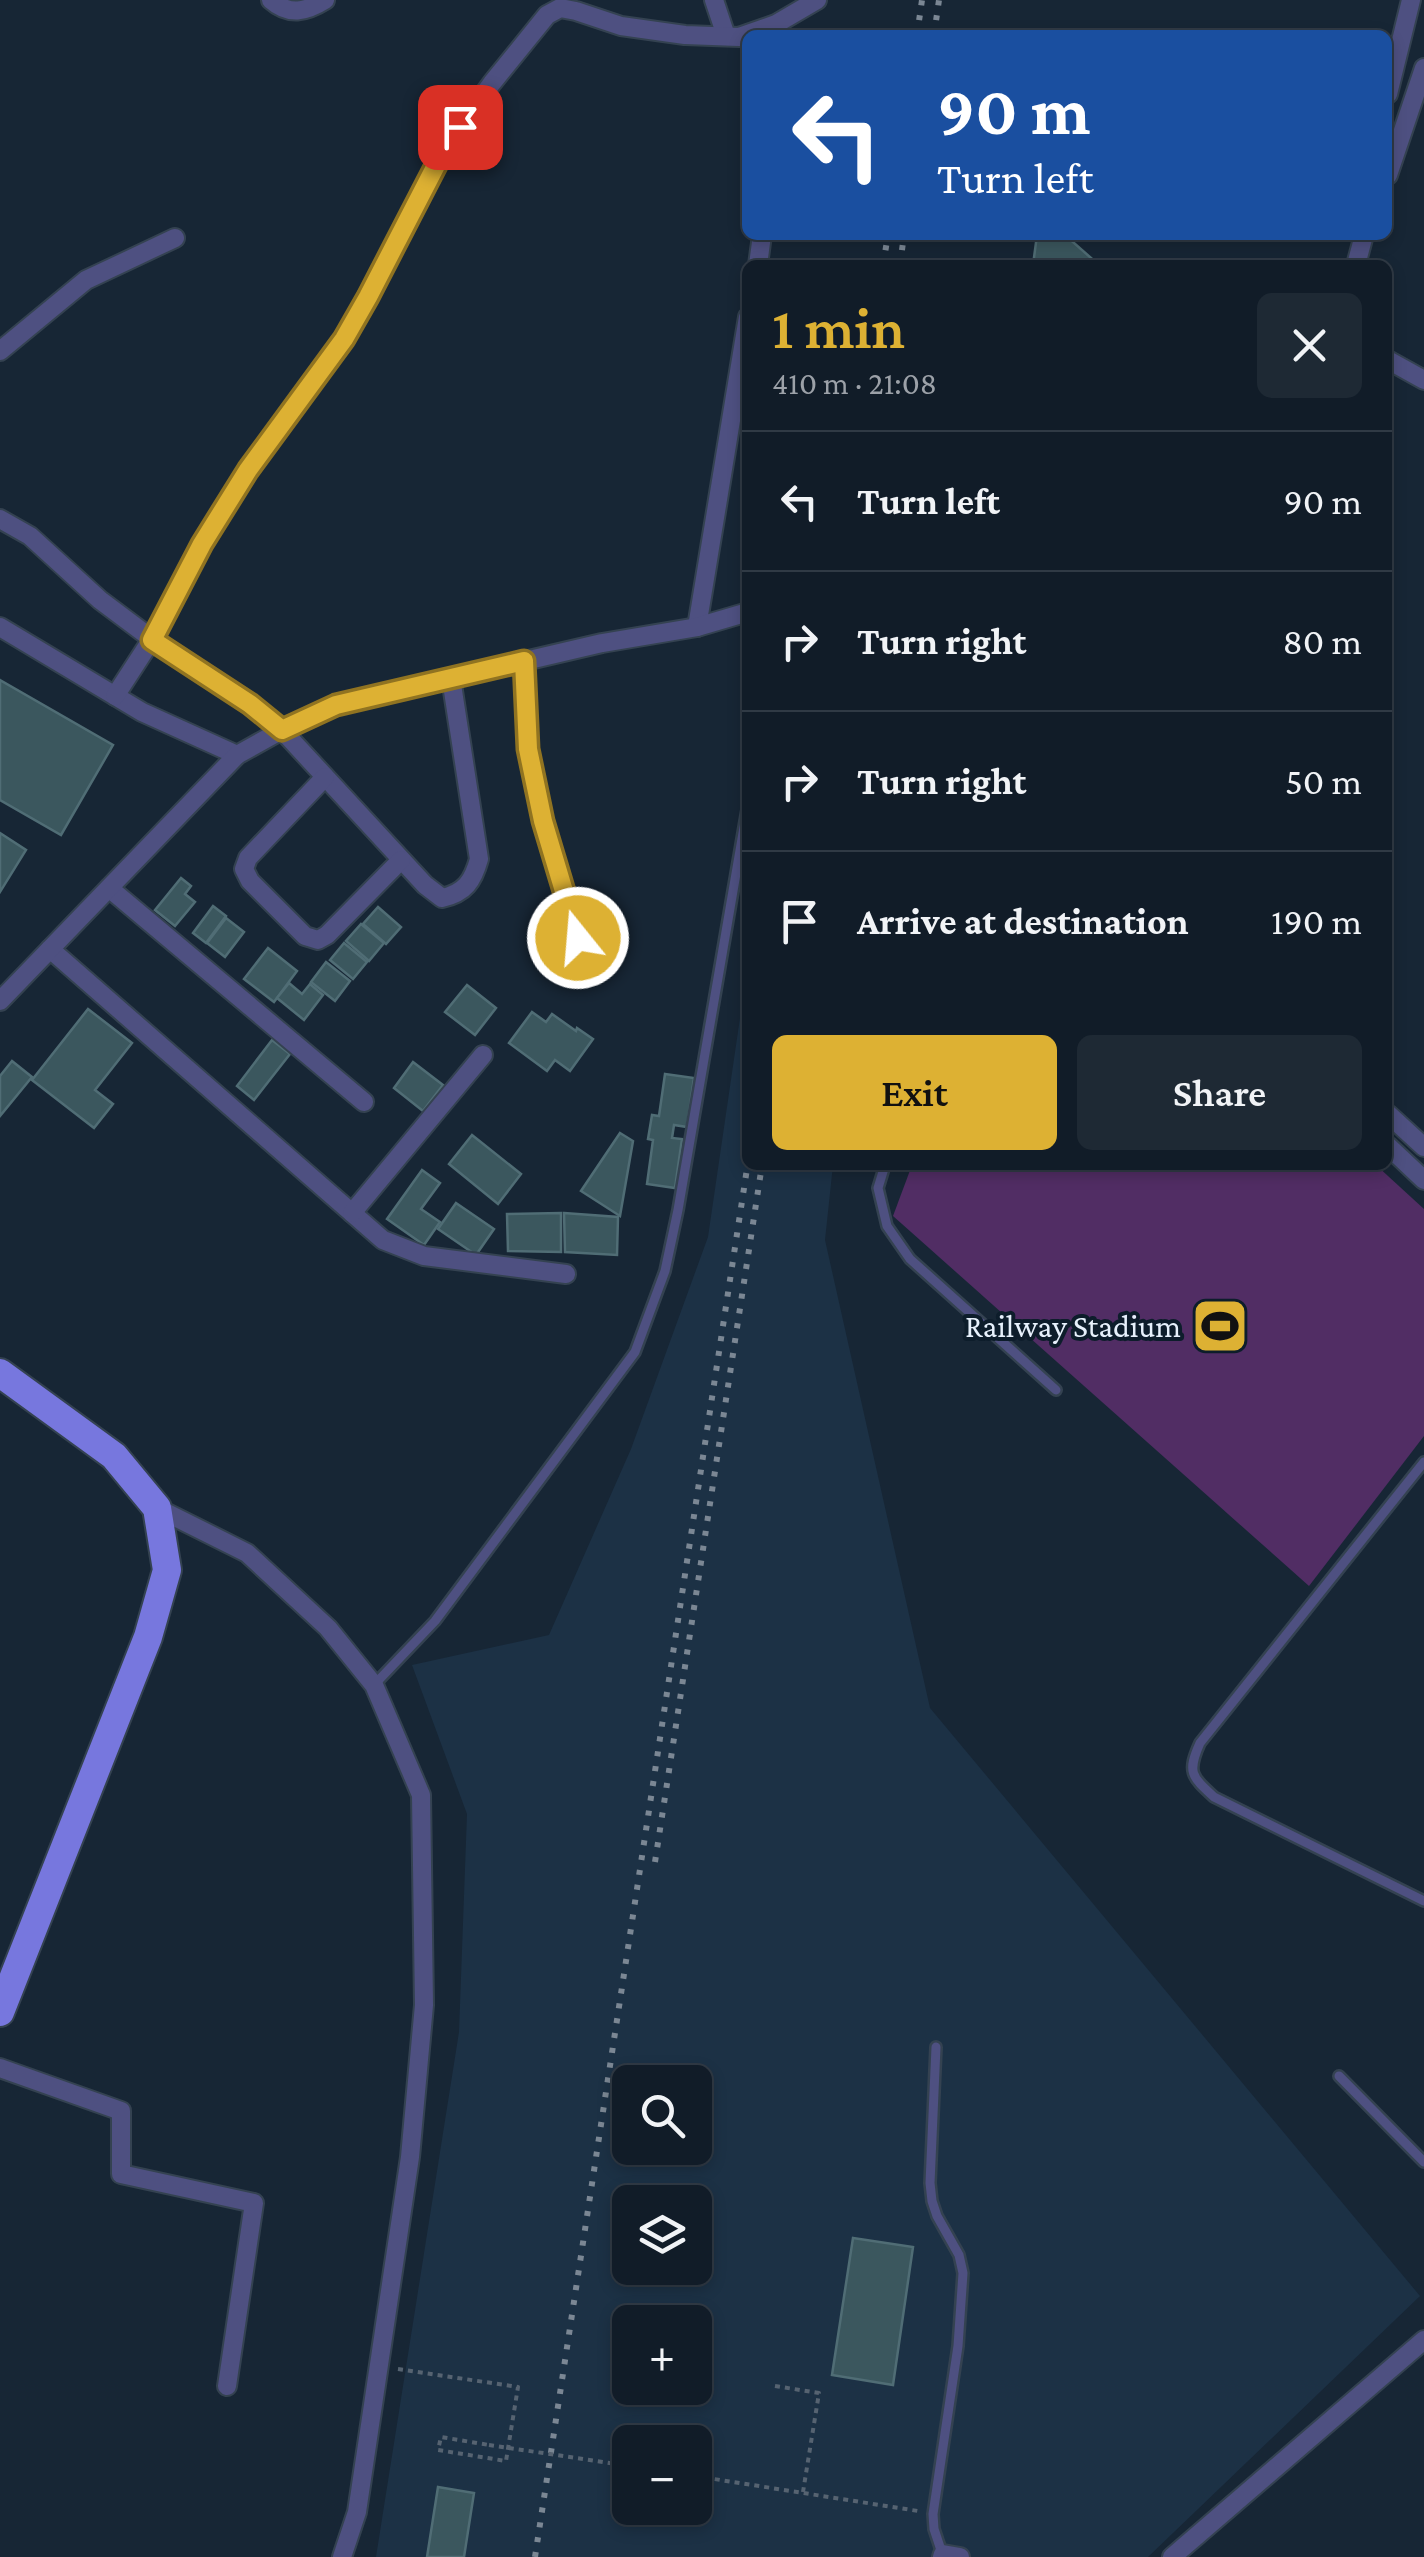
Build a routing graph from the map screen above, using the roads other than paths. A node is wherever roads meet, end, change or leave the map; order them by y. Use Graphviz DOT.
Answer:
graph roads {
  1 [pos="271,0"];
  2 [pos="325,0"];
  3 [pos="714,0"];
  4 [pos="816,0"];
  5 [pos="1411,0"];
  6 [pos="759,30"];
  7 [pos="726,36"];
  8 [pos="742,36"];
  9 [pos="1424,68"];
  10 [pos="1392,78"];
  11 [pos="1392,164"];
  12 [pos="175,238"];
  13 [pos="0,351"];
  14 [pos="742,353"];
  15 [pos="1392,362"];
  16 [pos="1424,380"];
  17 [pos="0,519"];
  18 [pos="742,614"];
  19 [pos="697,627"];
  20 [pos="0,628"];
  21 [pos="152,640"];
  22 [pos="524,661"];
  23 [pos="450,678"];
  24 [pos="115,696"];
  25 [pos="282,730"];
  26 [pos="237,755"];
  27 [pos="325,777"];
  28 [pos="742,839"];
  29 [pos="401,860"];
  30 [pos="109,888"];
  31 [pos="578,938"];
  32 [pos="50,948"];
  33 [pos="0,1001"];
  34 [pos="482,1055"];
  35 [pos="364,1102"];
  36 [pos="1392,1118"];
  37 [pos="1424,1148"];
  38 [pos="1392,1150"];
  39 [pos="884,1170"];
  40 [pos="1424,1180"];
  41 [pos="352,1213"];
  42 [pos="566,1274"];
  43 [pos="0,1373"];
  44 [pos="1056,1390"];
  45 [pos="1424,1462"];
  46 [pos="157,1508"];
  47 [pos="374,1685"];
  48 [pos="1424,1901"];
  49 [pos="0,2012"];
  50 [pos="936,2047"];
  51 [pos="0,2068"];
  52 [pos="1338,2076"];
  53 [pos="1424,2162"];
  54 [pos="1424,2340"];
  55 [pos="228,2386"];
  56 [pos="948,2556"];
  57 [pos="342,2557"];
  58 [pos="1172,2557"];
  1 -- 2 [label="street"];
  3 -- 7 [label="street"];
  4 -- 6 [label="street"];
  5 -- 10 [label="street"];
  7 -- 8 [label="street"];
  7 -- 21 [label="street"];
  9 -- 11 [label="street"];
  12 -- 13 [label="street"];
  14 -- 19 [label="street"];
  15 -- 16 [label="street"];
  17 -- 21 [label="street"];
  18 -- 19 [label="street"];
  19 -- 22 [label="street"];
  20 -- 24 [label="street"];
  21 -- 24 [label="street"];
  21 -- 25 [label="street"];
  22 -- 23 [label="street"];
  22 -- 31 [label="lane"];
  23 -- 25 [label="street"];
  23 -- 29 [label="street"];
  24 -- 26 [label="street"];
  25 -- 26 [label="street"];
  25 -- 27 [label="street"];
  26 -- 30 [label="street"];
  27 -- 29 [label="street"];
  27 -- 29 [label="street"];
  28 -- 47 [label="lane"];
  30 -- 32 [label="street"];
  30 -- 35 [label="street"];
  32 -- 33 [label="street"];
  32 -- 41 [label="street"];
  34 -- 41 [label="street"];
  36 -- 37 [label="street"];
  38 -- 40 [label="street"];
  39 -- 44 [label="lane"];
  41 -- 42 [label="street"];
  43 -- 46 [label="main road"];
  45 -- 48 [label="lane"];
  46 -- 47 [label="street"];
  46 -- 49 [label="main road"];
  47 -- 57 [label="street"];
  50 -- 56 [label="lane"];
  51 -- 55 [label="street"];
  52 -- 53 [label="lane"];
  54 -- 58 [label="street"];
}
